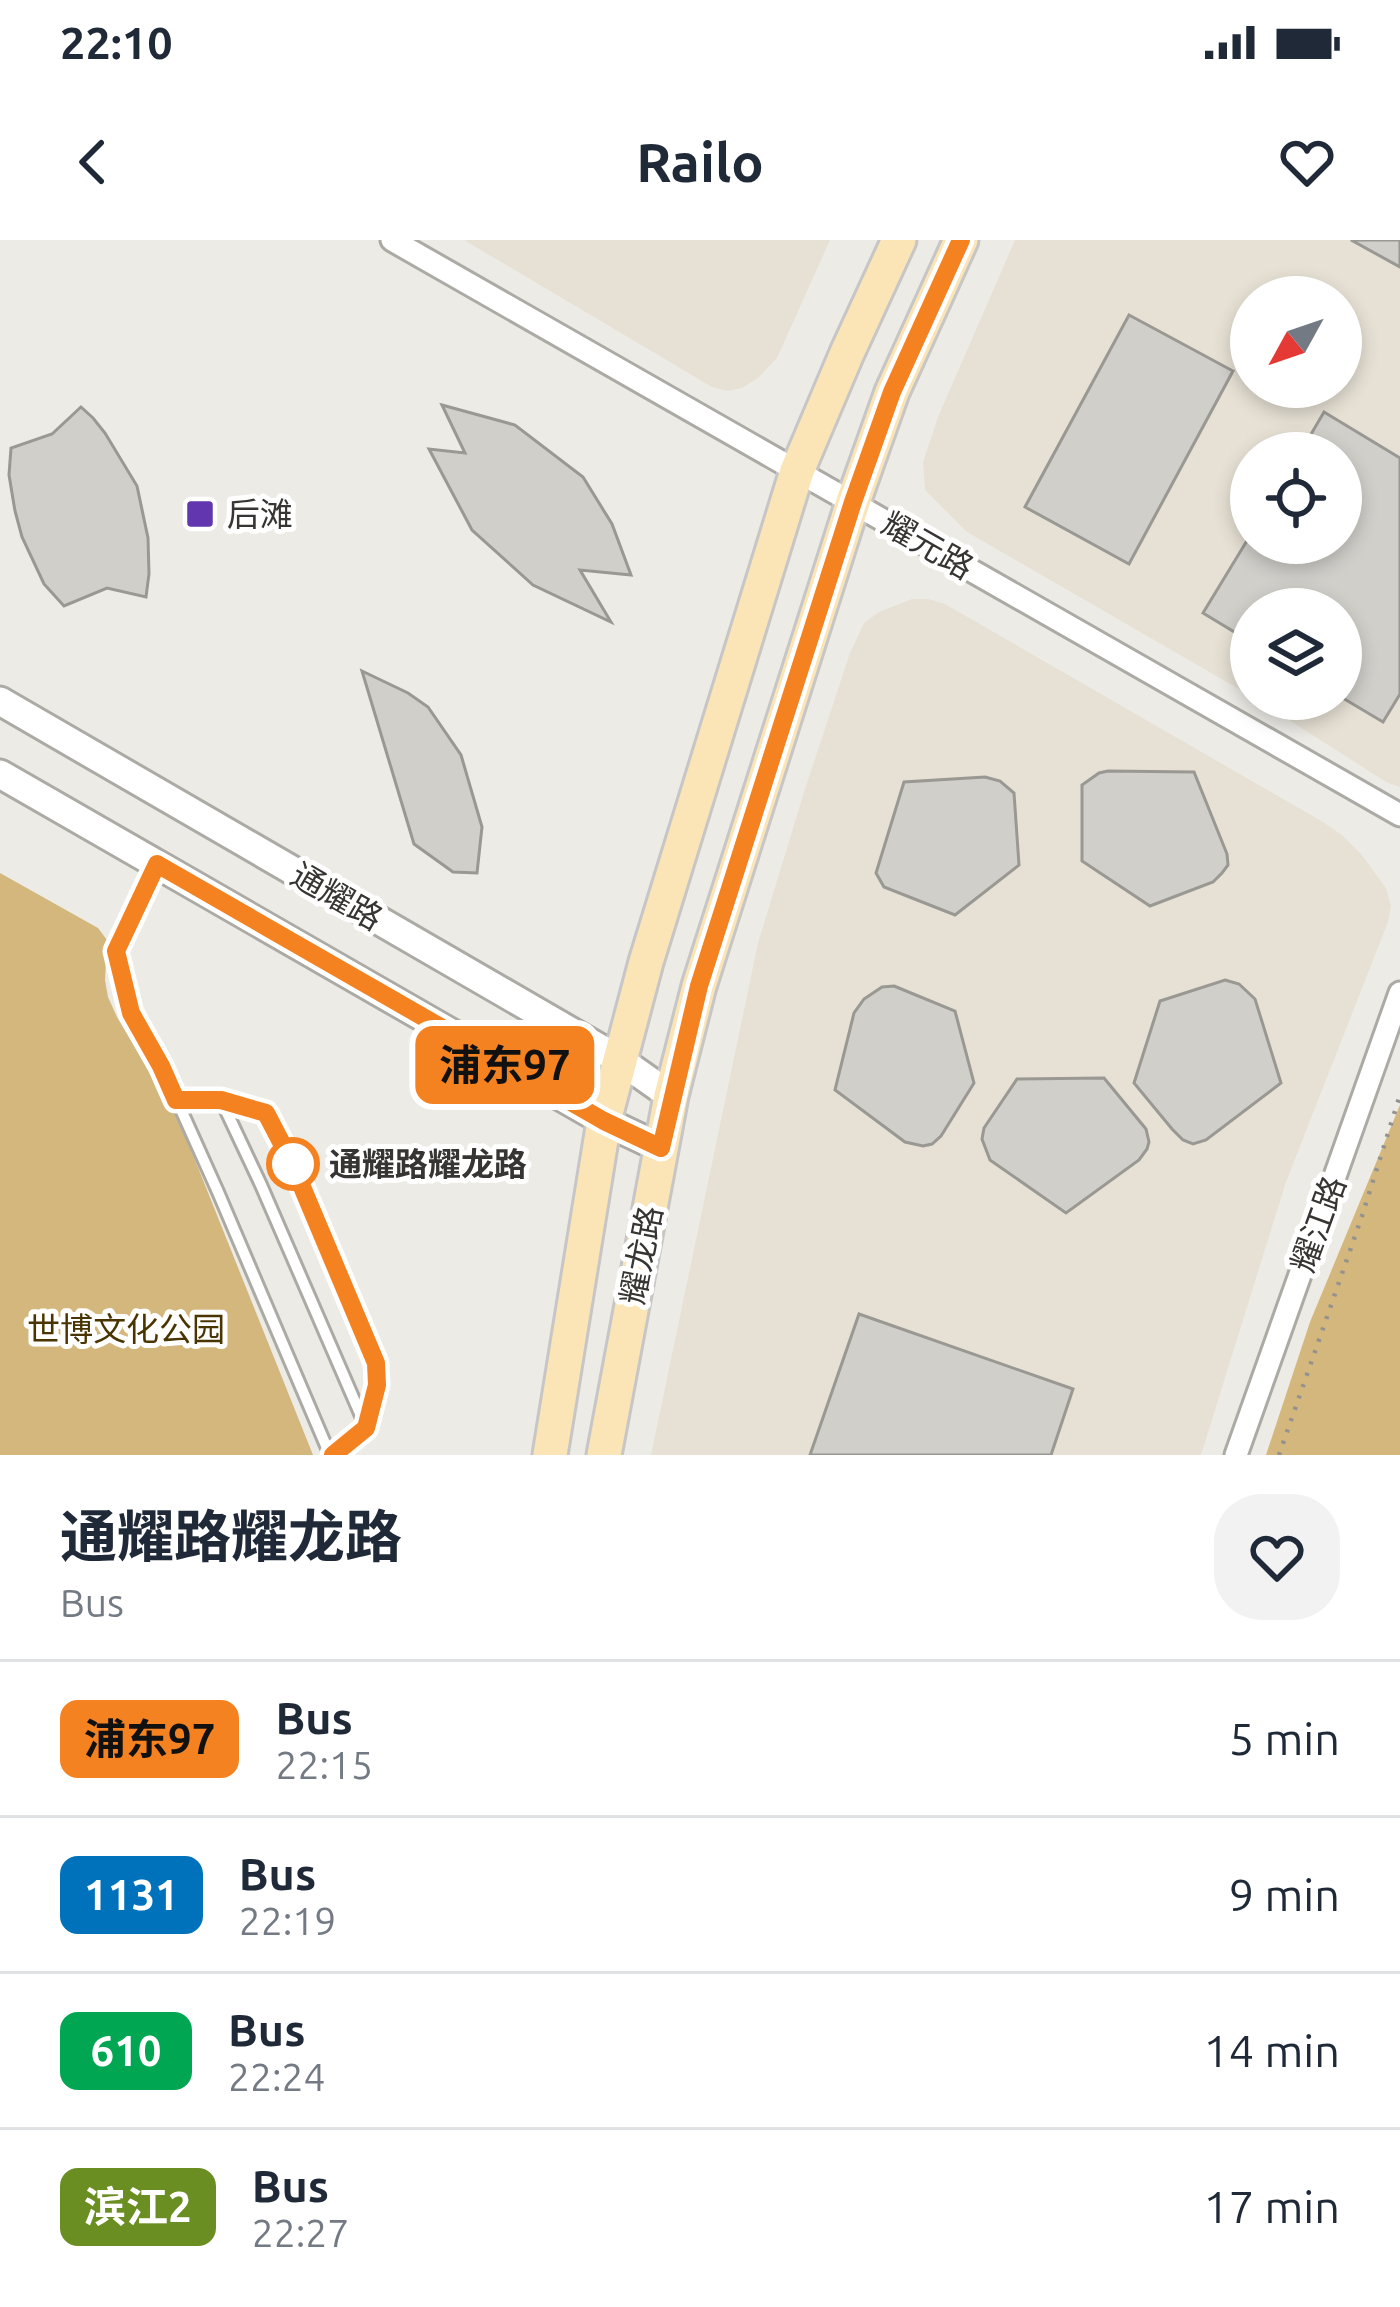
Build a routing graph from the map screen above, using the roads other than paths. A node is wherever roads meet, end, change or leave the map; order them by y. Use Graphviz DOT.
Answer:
graph roads {
  1 [pos="392,240"];
  2 [pos="899,240"];
  3 [pos="961,240"];
  4 [pos="796,471"];
  5 [pos="853,502"];
  6 [pos="0,700"];
  7 [pos="0,774"];
  8 [pos="1400,815"];
  9 [pos="157,864"];
  10 [pos="1400,993"];
  11 [pos="620,1060"];
  12 [pos="671,1096"];
  13 [pos="176,1100"];
  14 [pos="221,1100"];
  15 [pos="604,1121"];
  16 [pos="661,1148"];
  17 [pos="366,1428"];
  18 [pos="332,1455"];
  19 [pos="550,1455"];
  20 [pos="604,1455"];
  21 [pos="1236,1455"];
  1 -- 4 [label="street, 耀元路"];
  2 -- 4 [label="main road, 耀龙路"];
  3 -- 5 [label="main road, 耀龙路"];
  4 -- 5 [label="street, 耀元路"];
  4 -- 11 [label="main road, 耀龙路"];
  5 -- 8 [label="street, 耀元路"];
  5 -- 12 [label="main road, 耀龙路"];
  6 -- 11 [label="street, 通耀路"];
  7 -- 9 [label="street, 通耀路"];
  9 -- 13 [label="lane"];
  9 -- 15 [label="street, 通耀路"];
  10 -- 21 [label="street, 耀江路"];
  11 -- 12 [label="street, 通耀路"];
  11 -- 15 [label="main road, 耀龙路"];
  12 -- 16 [label="main road, 耀龙路"];
  13 -- 14 [label="lane"];
  13 -- 18 [label="lane"];
  14 -- 17 [label="lane"];
  14 -- 17 [label="lane"];
  15 -- 16 [label="street, 通耀路"];
  15 -- 19 [label="main road, 耀龙路"];
  16 -- 20 [label="main road, 耀龙路"];
  17 -- 18 [label="lane"];
}
